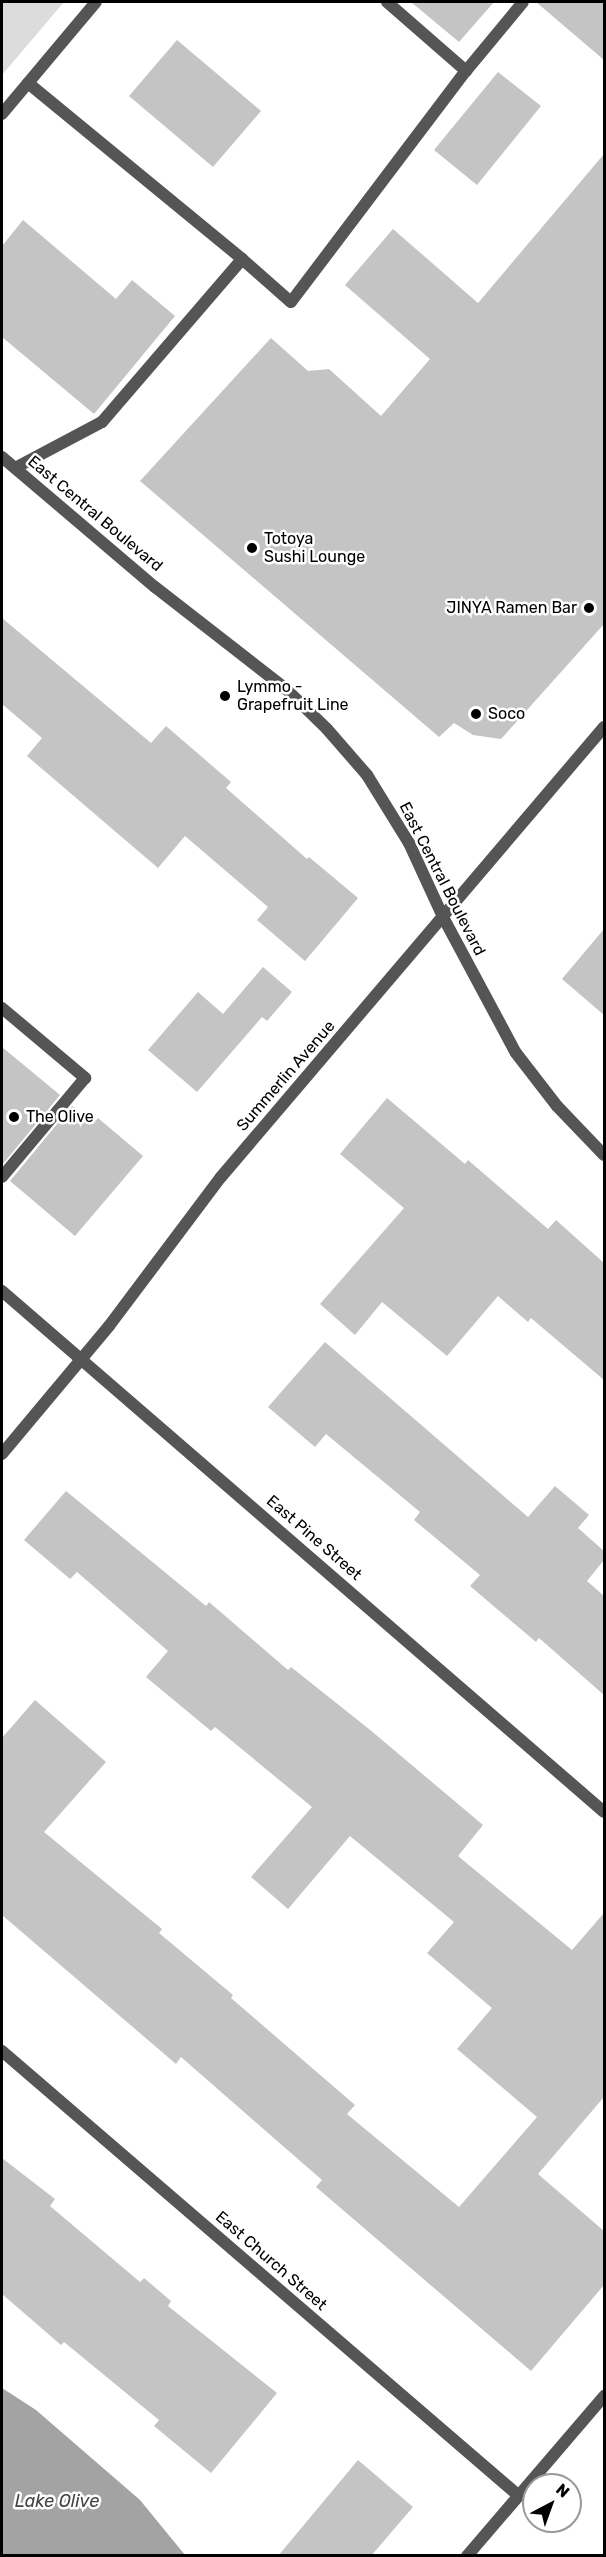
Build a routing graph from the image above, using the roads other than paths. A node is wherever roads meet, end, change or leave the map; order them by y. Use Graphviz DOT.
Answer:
graph roads {
  1 [pos="96,2"];
  2 [pos="387,2"];
  3 [pos="523,2"];
  4 [pos="466,70"];
  5 [pos="28,82"];
  6 [pos="2,114"];
  7 [pos="242,259"];
  8 [pos="2,457"];
  9 [pos="15,468"];
  10 [pos="604,727"];
  11 [pos="443,917"];
  12 [pos="2,1008"];
  13 [pos="604,1155"];
  14 [pos="2,1177"];
  15 [pos="2,1291"];
  16 [pos="83,1359"];
  17 [pos="2,1454"];
  18 [pos="604,1812"];
  19 [pos="2,2051"];
  20 [pos="604,2396"];
  21 [pos="519,2496"];
  22 [pos="467,2556"];
  1 -- 5 [label="street"];
  2 -- 4 [label="street"];
  3 -- 4 [label="street"];
  4 -- 7 [label="street"];
  5 -- 6 [label="street"];
  5 -- 7 [label="street"];
  7 -- 9 [label="street"];
  8 -- 9 [label="street, East Central Boulevard"];
  9 -- 11 [label="street, East Central Boulevard"];
  10 -- 11 [label="street, Summerlin Avenue"];
  11 -- 13 [label="street, East Central Boulevard"];
  11 -- 16 [label="street, Summerlin Avenue"];
  12 -- 14 [label="street"];
  15 -- 16 [label="street, East Pine Street"];
  16 -- 17 [label="street, Summerlin Avenue"];
  16 -- 18 [label="street, East Pine Street"];
  19 -- 21 [label="street, East Church Street"];
  20 -- 21 [label="street"];
  21 -- 22 [label="street"];
}
